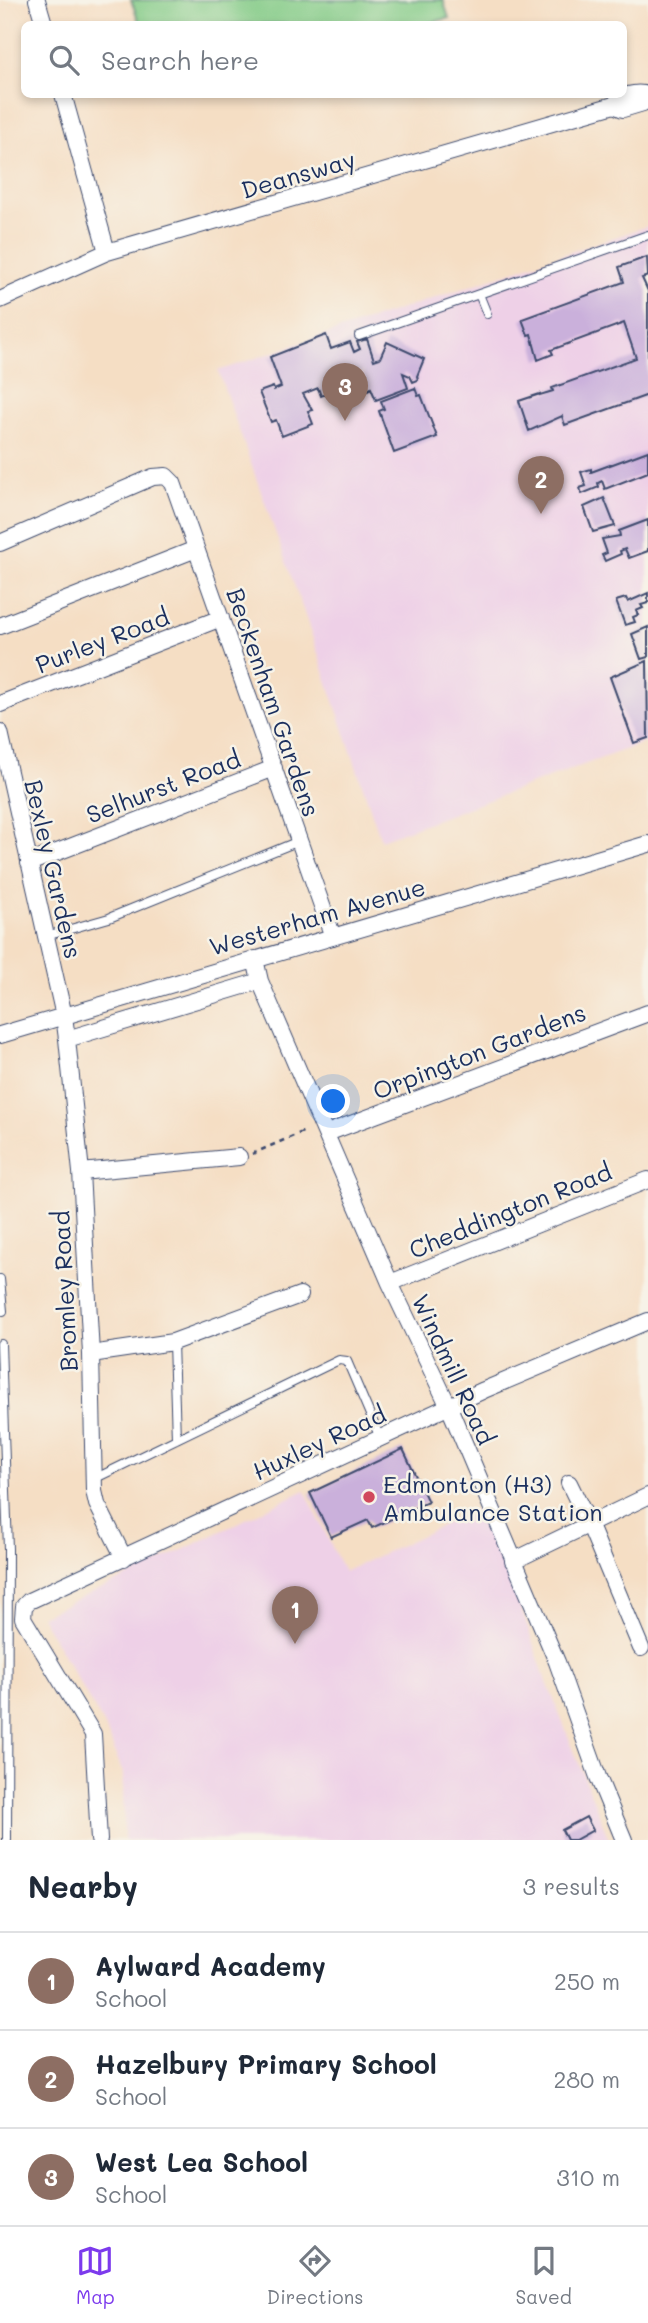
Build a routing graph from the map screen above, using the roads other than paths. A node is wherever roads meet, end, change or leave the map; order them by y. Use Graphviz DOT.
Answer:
graph roads {
  1 [pos="37,0"];
  2 [pos="43,21"];
  3 [pos="648,96"];
  4 [pos="64,98"];
  5 [pos="648,235"];
  6 [pos="107,252"];
  7 [pos="479,294"];
  8 [pos="0,300"];
  9 [pos="487,314"];
  10 [pos="359,336"];
  11 [pos="0,543"];
  12 [pos="196,549"];
  13 [pos="220,618"];
  14 [pos="0,626"];
  15 [pos="0,704"];
  16 [pos="0,732"];
  17 [pos="274,768"];
  18 [pos="6,794"];
  19 [pos="299,841"];
  20 [pos="648,844"];
  21 [pos="29,863"];
  22 [pos="46,936"];
  23 [pos="333,937"];
  24 [pos="255,959"];
  25 [pos="260,981"];
  26 [pos="160,986"];
  27 [pos="166,1009"];
  28 [pos="648,1013"];
  29 [pos="64,1016"];
  30 [pos="0,1035"];
  31 [pos="67,1040"];
  32 [pos="325,1128"];
  33 [pos="239,1157"];
  34 [pos="81,1172"];
  35 [pos="648,1180"];
  36 [pos="0,1279"];
  37 [pos="390,1283"];
  38 [pos="300,1295"];
  39 [pos="3,1311"];
  40 [pos="648,1321"];
  41 [pos="173,1342"];
  42 [pos="1,1344"];
  43 [pos="90,1354"];
  44 [pos="449,1407"];
  45 [pos="380,1438"];
  46 [pos="176,1439"];
  47 [pos="94,1479"];
  48 [pos="569,1483"];
  49 [pos="648,1496"];
  50 [pos="590,1526"];
  51 [pos="124,1558"];
  52 [pos="513,1561"];
  53 [pos="4,1633"];
  54 [pos="641,1648"];
  55 [pos="622,1839"];
  56 [pos="7,1840"];
  57 [pos="99,1840"];
  1 -- 2 [label="street"];
  3 -- 6 [label="street, Deansway"];
  4 -- 6 [label="street"];
  5 -- 7 [label="lane"];
  6 -- 8 [label="street, Deansway"];
  7 -- 9 [label="lane"];
  7 -- 10 [label="lane"];
  11 -- 12 [label="street, Beckenham Gardens"];
  12 -- 13 [label="street, Beckenham Gardens"];
  12 -- 14 [label="street"];
  13 -- 15 [label="street, Purley Road"];
  13 -- 17 [label="street, Beckenham Gardens"];
  16 -- 18 [label="street, Bexley Gardens"];
  17 -- 19 [label="street, Beckenham Gardens"];
  17 -- 21 [label="street, Selhurst Road"];
  18 -- 21 [label="street, Bexley Gardens"];
  19 -- 22 [label="lane"];
  19 -- 23 [label="street, Beckenham Gardens"];
  20 -- 23 [label="street, Westerham Avenue"];
  21 -- 22 [label="street, Bexley Gardens"];
  22 -- 29 [label="street, Bexley Gardens"];
  23 -- 24 [label="street, Westerham Avenue"];
  24 -- 25 [label="street, Windmill Road"];
  24 -- 26 [label="street, Westerham Avenue"];
  25 -- 27 [label="street, Westerham Avenue"];
  25 -- 32 [label="street, Windmill Road"];
  26 -- 27 [label="street"];
  26 -- 29 [label="street, Westerham Avenue"];
  27 -- 31 [label="street, Westerham Avenue"];
  28 -- 32 [label="street, Orpington Gardens"];
  29 -- 30 [label="street, Westerham Avenue"];
  29 -- 31 [label="street, Bromley Road"];
  31 -- 34 [label="street, Bromley Road"];
  32 -- 37 [label="street, Windmill Road"];
  33 -- 34 [label="street"];
  34 -- 43 [label="street, Bromley Road"];
  35 -- 37 [label="street, Cheddington Road"];
  36 -- 39 [label="lane"];
  37 -- 44 [label="street, Windmill Road"];
  38 -- 41 [label="street"];
  40 -- 44 [label="street, Huxley Road"];
  41 -- 43 [label="street"];
  41 -- 46 [label="lane"];
  42 -- 53 [label="lane"];
  43 -- 47 [label="street, Bromley Road"];
  44 -- 45 [label="street, Huxley Road"];
  44 -- 52 [label="street, Windmill Road"];
  45 -- 46 [label="lane"];
  45 -- 51 [label="street, Huxley Road"];
  46 -- 47 [label="lane"];
  47 -- 51 [label="street, Bromley Road"];
  48 -- 50 [label="street"];
  49 -- 50 [label="street"];
  50 -- 52 [label="street"];
  50 -- 54 [label="street"];
  51 -- 57 [label="street, Huxley Road"];
  52 -- 55 [label="street, Windmill Road"];
  53 -- 56 [label="lane"];
}
